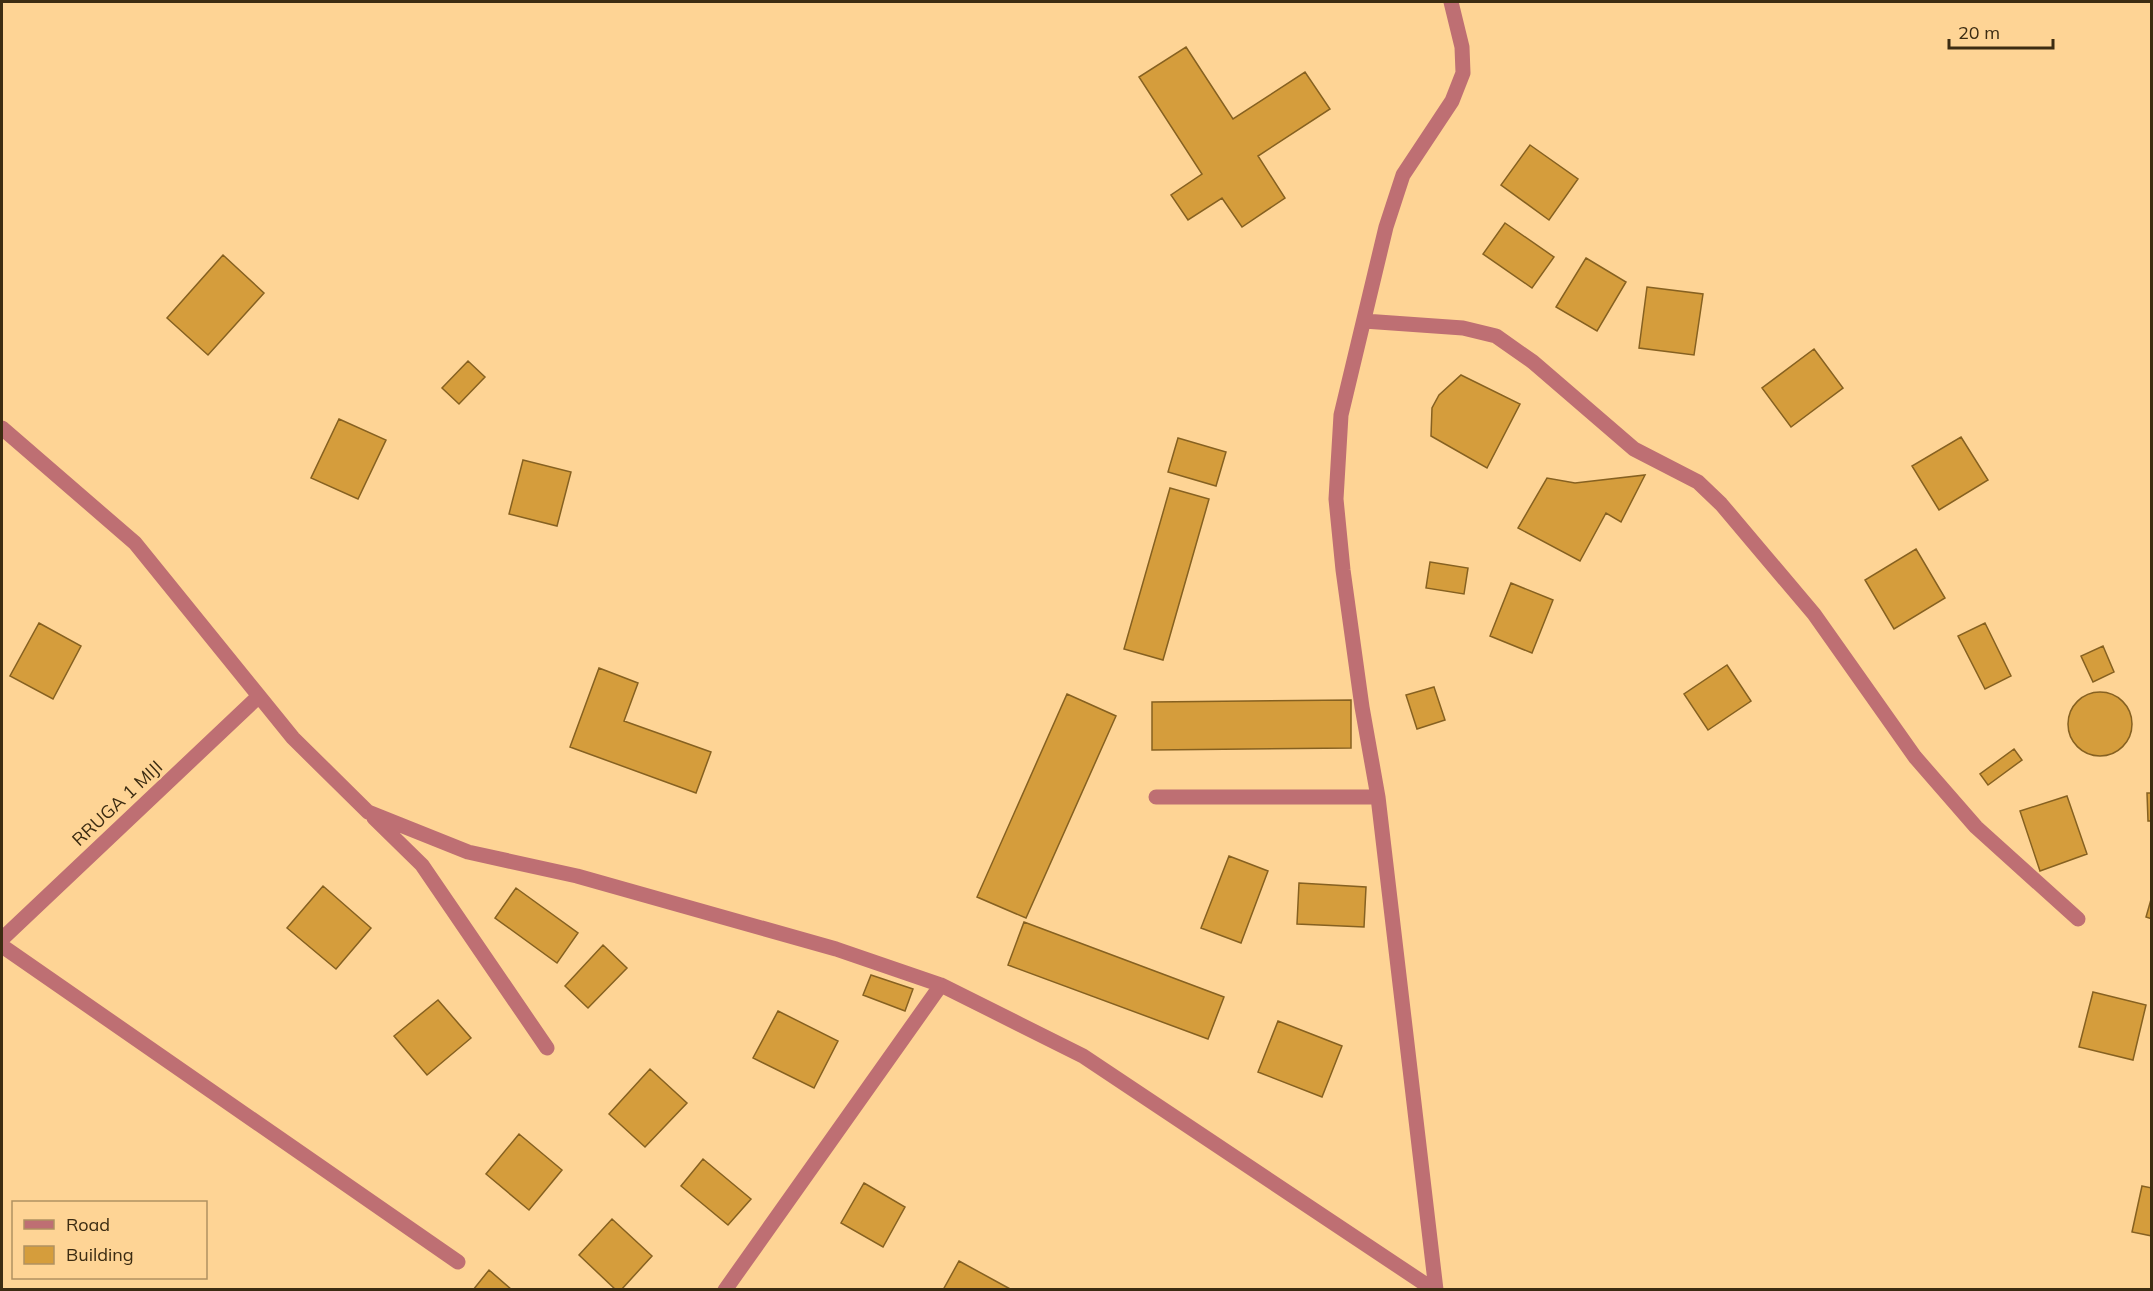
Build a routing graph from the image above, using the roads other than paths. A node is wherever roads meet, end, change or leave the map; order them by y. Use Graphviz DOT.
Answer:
graph roads {
  1 [pos="1450,2"];
  2 [pos="1364,321"];
  3 [pos="2,428"];
  4 [pos="259,696"];
  5 [pos="1378,797"];
  6 [pos="1156,798"];
  7 [pos="368,812"];
  8 [pos="2078,919"];
  9 [pos="2,939"];
  10 [pos="2,946"];
  11 [pos="941,985"];
  12 [pos="547,1048"];
  13 [pos="458,1262"];
  14 [pos="725,1290"];
  15 [pos="1435,1290"];
  1 -- 2 [label="street"];
  2 -- 5 [label="street"];
  2 -- 8 [label="street"];
  3 -- 4 [label="street"];
  4 -- 7 [label="street"];
  4 -- 9 [label="street, RRUGA 1 MIJI"];
  5 -- 6 [label="street"];
  5 -- 15 [label="street"];
  7 -- 11 [label="street"];
  7 -- 12 [label="street"];
  10 -- 13 [label="street"];
  11 -- 14 [label="street"];
  11 -- 15 [label="street"];
}
